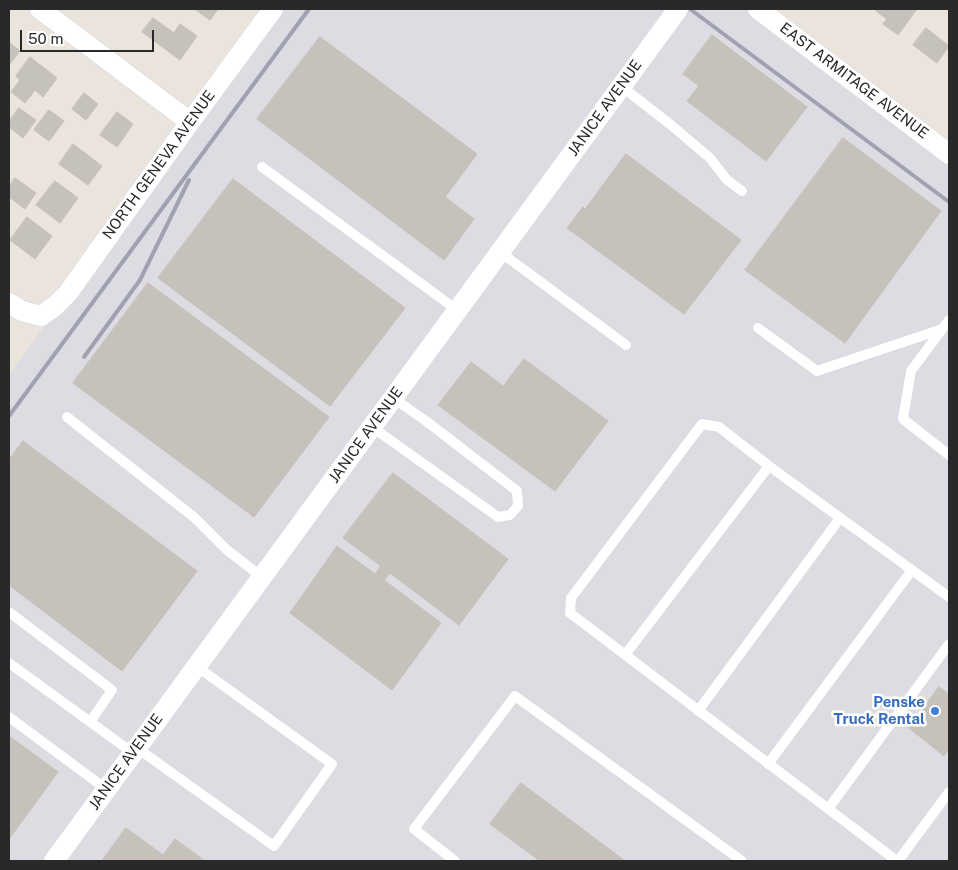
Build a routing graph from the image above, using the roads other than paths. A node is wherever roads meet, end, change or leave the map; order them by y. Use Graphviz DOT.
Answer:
graph roads {
  1 [pos="40,9"];
  2 [pos="273,9"];
  3 [pos="678,9"];
  4 [pos="758,9"];
  5 [pos="622,86"];
  6 [pos="190,122"];
  7 [pos="949,154"];
  8 [pos="262,167"];
  9 [pos="742,191"];
  10 [pos="500,252"];
  11 [pos="9,303"];
  12 [pos="458,310"];
  13 [pos="949,320"];
  14 [pos="758,328"];
  15 [pos="942,329"];
  16 [pos="626,345"];
  17 [pos="393,398"];
  18 [pos="67,417"];
  19 [pos="372,427"];
  20 [pos="949,455"];
  21 [pos="769,466"];
  22 [pos="840,518"];
  23 [pos="912,570"];
  24 [pos="262,577"];
  25 [pos="949,597"];
  26 [pos="9,612"];
  27 [pos="949,644"];
  28 [pos="625,655"];
  29 [pos="9,663"];
  30 [pos="196,666"];
  31 [pos="698,711"];
  32 [pos="9,717"];
  33 [pos="90,722"];
  34 [pos="135,751"];
  35 [pos="768,764"];
  36 [pos="106,789"];
  37 [pos="949,792"];
  38 [pos="828,809"];
  39 [pos="54,861"];
  40 [pos="455,861"];
  41 [pos="742,861"];
  42 [pos="897,861"];
  1 -- 6 [label="street"];
  2 -- 6 [label="street, NORTH GENEVA AVENUE"];
  3 -- 5 [label="street, JANICE AVENUE"];
  4 -- 7 [label="street, EAST ARMITAGE AVENUE"];
  5 -- 9 [label="lane"];
  5 -- 10 [label="street, JANICE AVENUE"];
  6 -- 11 [label="street, NORTH GENEVA AVENUE"];
  8 -- 12 [label="lane"];
  10 -- 12 [label="street, JANICE AVENUE"];
  10 -- 16 [label="lane"];
  12 -- 17 [label="street, JANICE AVENUE"];
  13 -- 15 [label="lane"];
  14 -- 15 [label="lane"];
  15 -- 20 [label="lane"];
  17 -- 19 [label="street, JANICE AVENUE"];
  17 -- 19 [label="lane"];
  18 -- 24 [label="lane"];
  19 -- 24 [label="street, JANICE AVENUE"];
  21 -- 22 [label="lane"];
  21 -- 28 [label="lane"];
  21 -- 28 [label="lane"];
  22 -- 23 [label="lane"];
  22 -- 31 [label="lane"];
  23 -- 25 [label="lane"];
  23 -- 35 [label="lane"];
  24 -- 30 [label="street, JANICE AVENUE"];
  26 -- 33 [label="lane"];
  27 -- 38 [label="lane"];
  28 -- 31 [label="lane"];
  29 -- 33 [label="lane"];
  30 -- 34 [label="street, JANICE AVENUE"];
  30 -- 34 [label="lane"];
  31 -- 35 [label="lane"];
  32 -- 36 [label="lane"];
  33 -- 34 [label="lane"];
  34 -- 36 [label="street, JANICE AVENUE"];
  35 -- 38 [label="lane"];
  36 -- 39 [label="street, JANICE AVENUE"];
  37 -- 42 [label="lane"];
  38 -- 42 [label="lane"];
  40 -- 41 [label="lane"];
}
